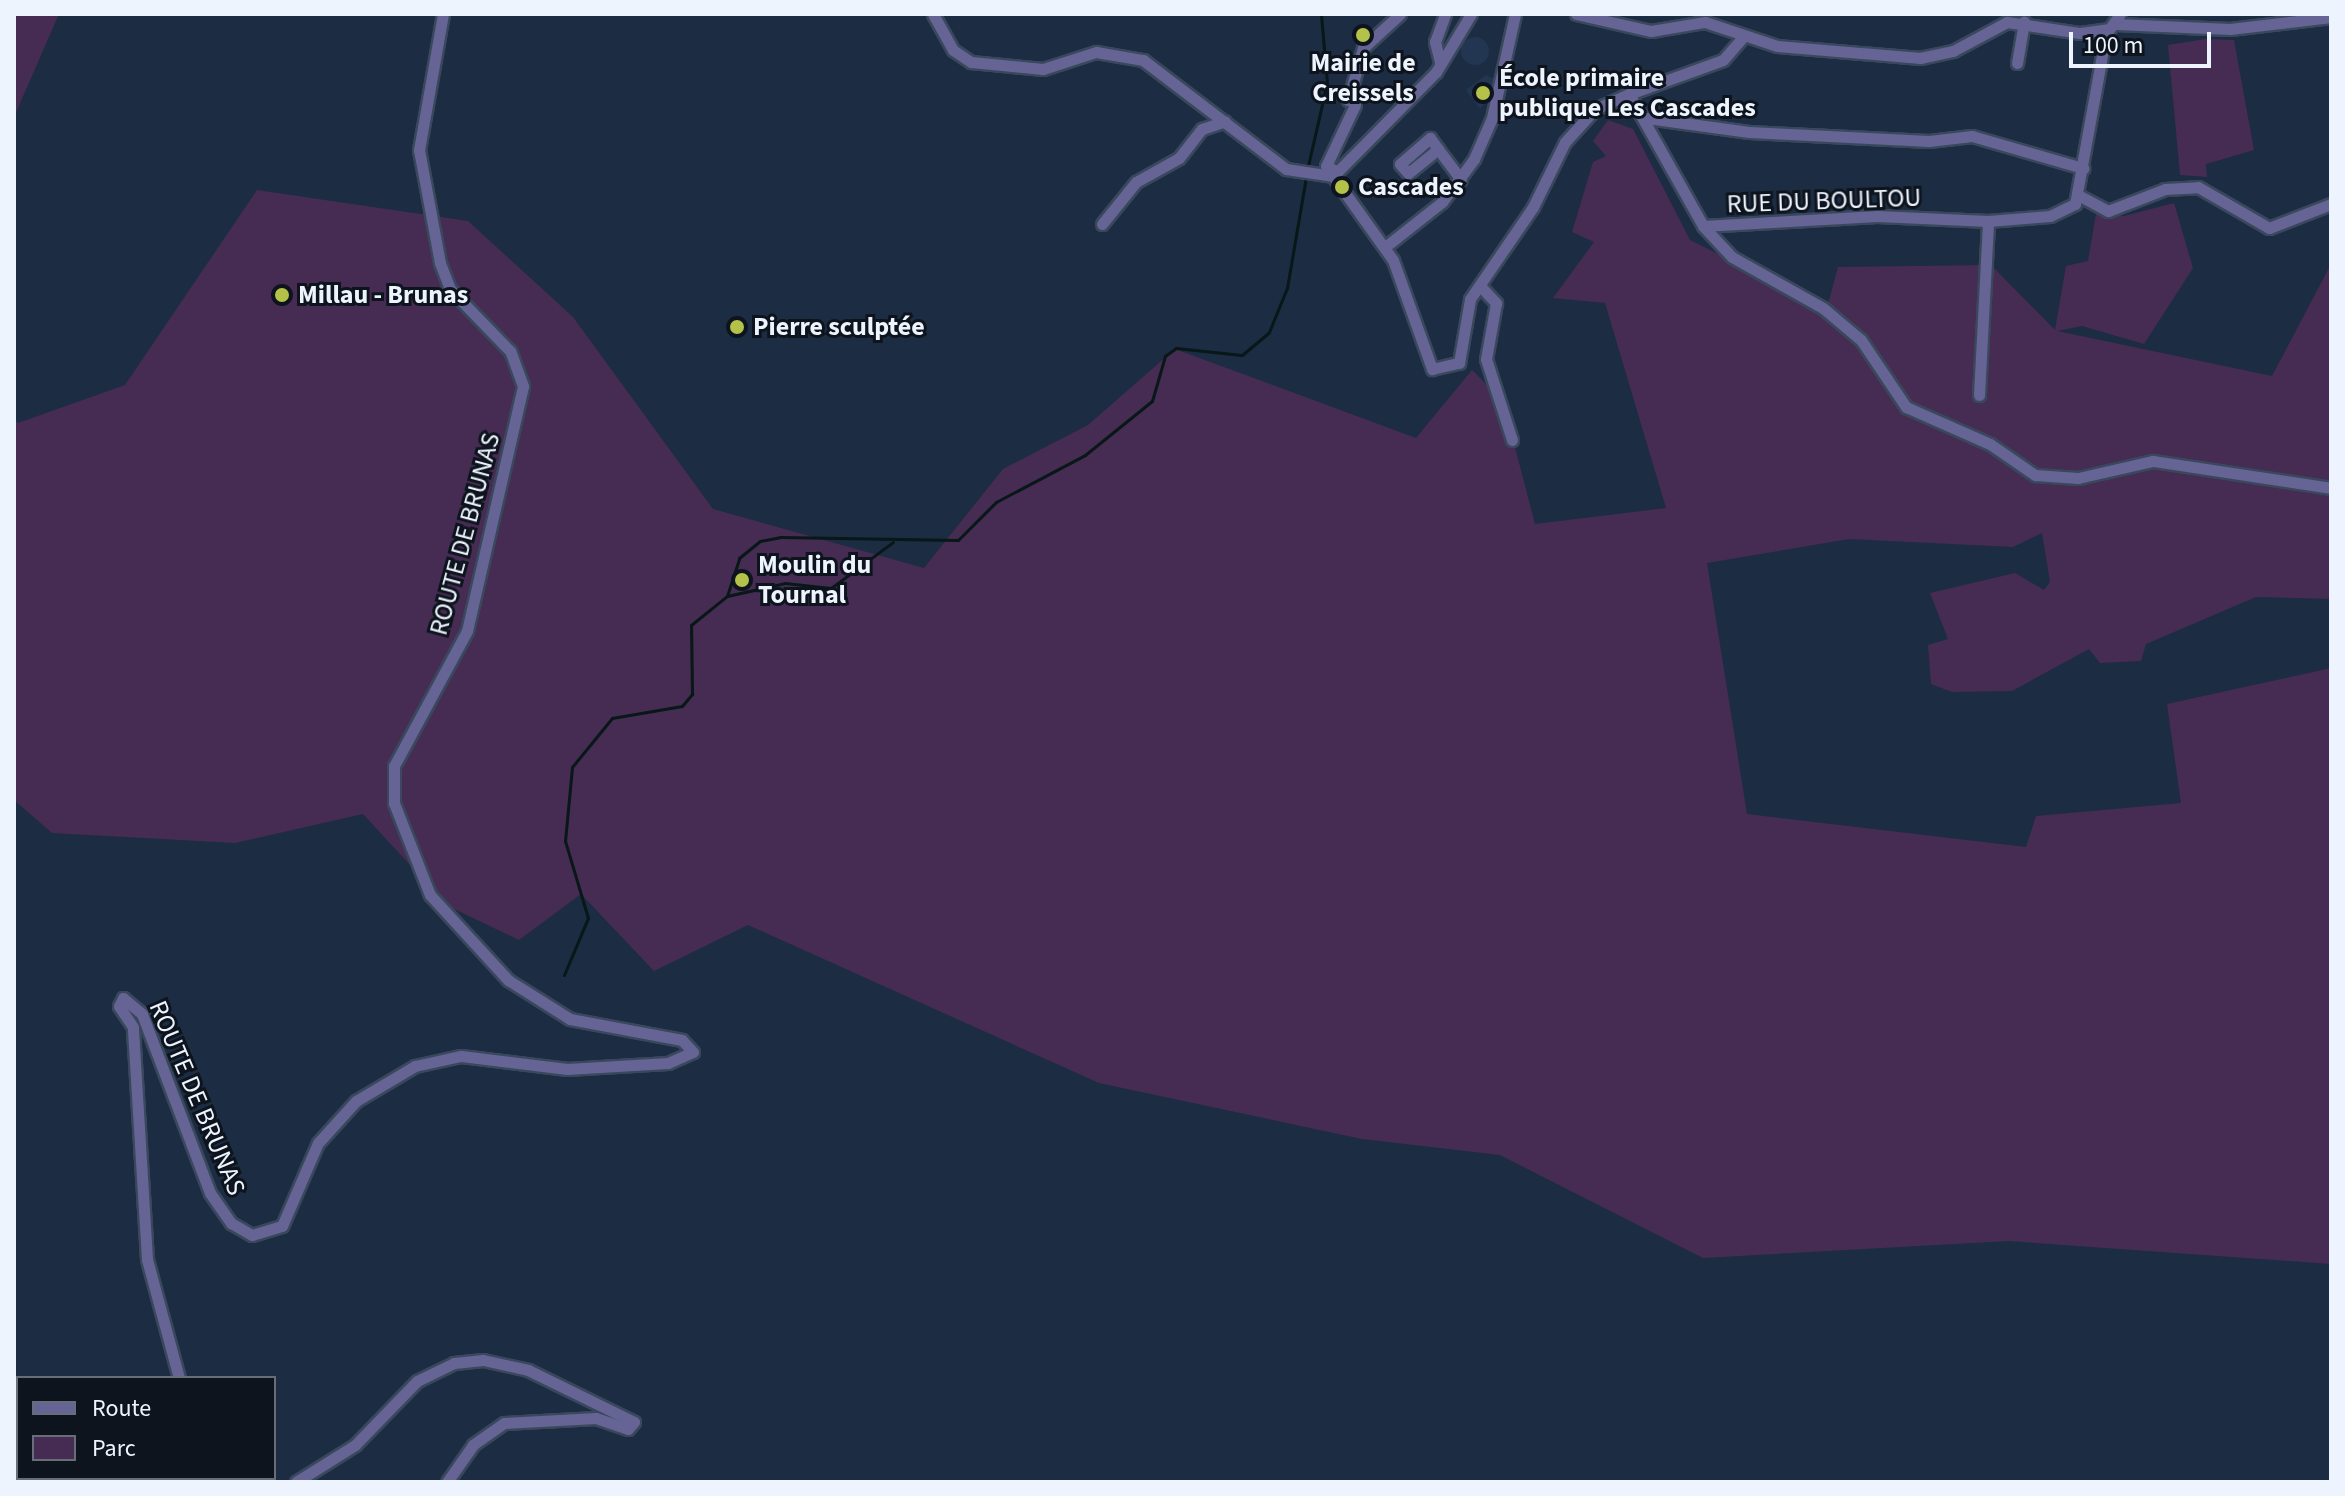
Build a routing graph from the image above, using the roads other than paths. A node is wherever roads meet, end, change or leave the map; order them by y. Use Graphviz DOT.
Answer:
graph roads {
  1 [pos="443,14"];
  2 [pos="933,14"];
  3 [pos="1400,14"];
  4 [pos="1445,14"];
  5 [pos="1471,14"];
  6 [pos="1515,14"];
  7 [pos="1576,14"];
  8 [pos="2331,17"];
  9 [pos="2024,22"];
  10 [pos="2115,22"];
  11 [pos="1743,37"];
  12 [pos="1440,62"];
  13 [pos="2017,63"];
  14 [pos="1629,94"];
  15 [pos="1647,118"];
  16 [pos="1225,121"];
  17 [pos="1438,149"];
  18 [pos="2083,168"];
  19 [pos="1334,173"];
  20 [pos="1461,179"];
  21 [pos="2080,196"];
  22 [pos="2331,204"];
  23 [pos="1988,221"];
  24 [pos="1102,224"];
  25 [pos="1703,226"];
  26 [pos="1386,246"];
  27 [pos="1482,288"];
  28 [pos="1979,395"];
  29 [pos="1512,440"];
  30 [pos="2331,488"];
  31 [pos="178,1376"];
  32 [pos="296,1482"];
  33 [pos="447,1482"];
  1 -- 31 [label="street, ROUTE DE BRUNAS"];
  2 -- 16 [label="street"];
  3 -- 19 [label="street"];
  4 -- 12 [label="street"];
  5 -- 12 [label="street"];
  6 -- 20 [label="street"];
  7 -- 11 [label="street"];
  8 -- 10 [label="street"];
  9 -- 10 [label="street"];
  9 -- 11 [label="street"];
  9 -- 13 [label="street"];
  10 -- 18 [label="street"];
  11 -- 14 [label="street"];
  12 -- 19 [label="street"];
  14 -- 15 [label="street, RUE DU BOULTOU"];
  14 -- 27 [label="street"];
  15 -- 18 [label="street"];
  15 -- 25 [label="street, RUE DU BOULTOU"];
  16 -- 19 [label="street"];
  16 -- 24 [label="street"];
  17 -- 20 [label="street"];
  18 -- 21 [label="street"];
  19 -- 26 [label="street"];
  20 -- 26 [label="street"];
  21 -- 22 [label="street"];
  21 -- 23 [label="street, RUE DU BOULTOU"];
  23 -- 25 [label="street, RUE DU BOULTOU"];
  23 -- 28 [label="street"];
  25 -- 30 [label="street"];
  26 -- 27 [label="street"];
  27 -- 29 [label="street"];
  32 -- 33 [label="street"];
}
